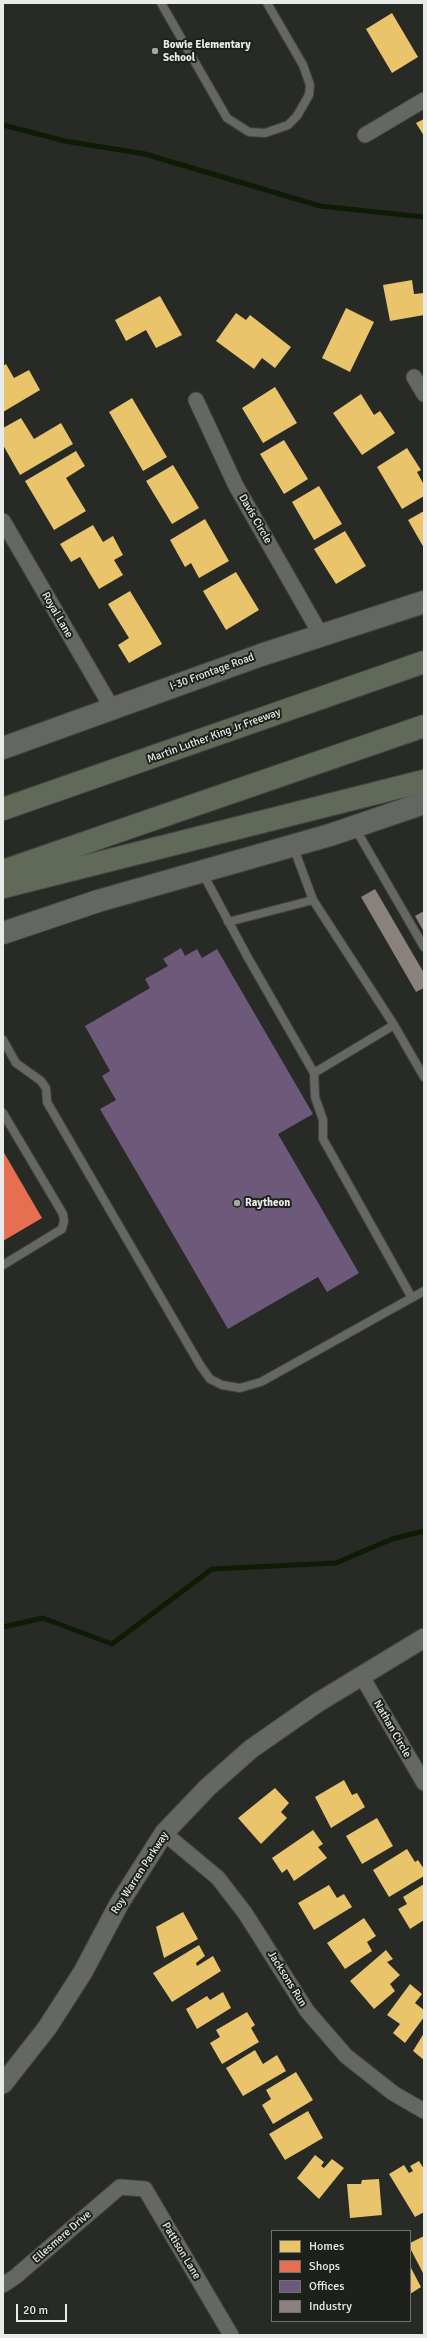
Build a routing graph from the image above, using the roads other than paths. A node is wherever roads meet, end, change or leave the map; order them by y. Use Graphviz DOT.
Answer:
graph roads {
  1 [pos="161,3"];
  2 [pos="268,3"];
  3 [pos="424,100"];
  4 [pos="364,135"];
  5 [pos="414,377"];
  6 [pos="424,394"];
  7 [pos="196,400"];
  8 [pos="3,521"];
  9 [pos="424,602"];
  10 [pos="321,635"];
  11 [pos="424,662"];
  12 [pos="112,708"];
  13 [pos="424,726"];
  14 [pos="3,748"];
  15 [pos="424,781"];
  16 [pos="56,791"];
  17 [pos="424,803"];
  18 [pos="3,805"];
  19 [pos="3,809"];
  20 [pos="355,827"];
  21 [pos="293,846"];
  22 [pos="3,871"];
  23 [pos="201,872"];
  24 [pos="3,887"];
  25 [pos="313,900"];
  26 [pos="228,922"];
  27 [pos="3,933"];
  28 [pos="424,947"];
  29 [pos="394,1025"];
  30 [pos="3,1040"];
  31 [pos="314,1073"];
  32 [pos="424,1077"];
  33 [pos="3,1113"];
  34 [pos="3,1265"];
  35 [pos="424,1291"];
  36 [pos="412,1298"];
  37 [pos="424,1638"];
  38 [pos="361,1675"];
  39 [pos="424,1783"];
  40 [pos="164,1833"];
  41 [pos="3,2084"];
  42 [pos="424,2111"];
  43 [pos="120,2187"];
  44 [pos="3,2285"];
  45 [pos="231,2335"];
  1 -- 2 [label="lane"];
  3 -- 4 [label="street"];
  5 -- 6 [label="street"];
  7 -- 10 [label="street, Davis Circle"];
  8 -- 12 [label="street, Royal Lane"];
  9 -- 10 [label="main road, I-30 Frontage Road"];
  10 -- 12 [label="main road, I-30 Frontage Road"];
  11 -- 16 [label="highway, Martin Luther King Jr Freeway"];
  12 -- 14 [label="main road, I-30 Frontage Road"];
  13 -- 22 [label="highway"];
  15 -- 24 [label="highway"];
  16 -- 18 [label="highway"];
  16 -- 19 [label="highway, Martin Luther King Jr Freeway"];
  17 -- 20 [label="main road"];
  20 -- 21 [label="main road"];
  20 -- 28 [label="lane"];
  21 -- 23 [label="main road"];
  21 -- 25 [label="lane"];
  23 -- 26 [label="lane"];
  23 -- 27 [label="main road"];
  25 -- 26 [label="lane"];
  25 -- 29 [label="lane"];
  26 -- 31 [label="lane"];
  29 -- 31 [label="lane"];
  29 -- 32 [label="lane"];
  30 -- 36 [label="lane"];
  31 -- 36 [label="lane"];
  33 -- 34 [label="lane"];
  35 -- 36 [label="lane"];
  37 -- 38 [label="street, Roy Warren Parkway"];
  38 -- 39 [label="street, Nathan Circle"];
  38 -- 40 [label="street, Roy Warren Parkway"];
  40 -- 41 [label="street, Roy Warren Parkway"];
  40 -- 42 [label="street, Jacksons Run"];
  43 -- 44 [label="street, Ellesmere Drive"];
  43 -- 45 [label="street, Pattison Lane"];
}
